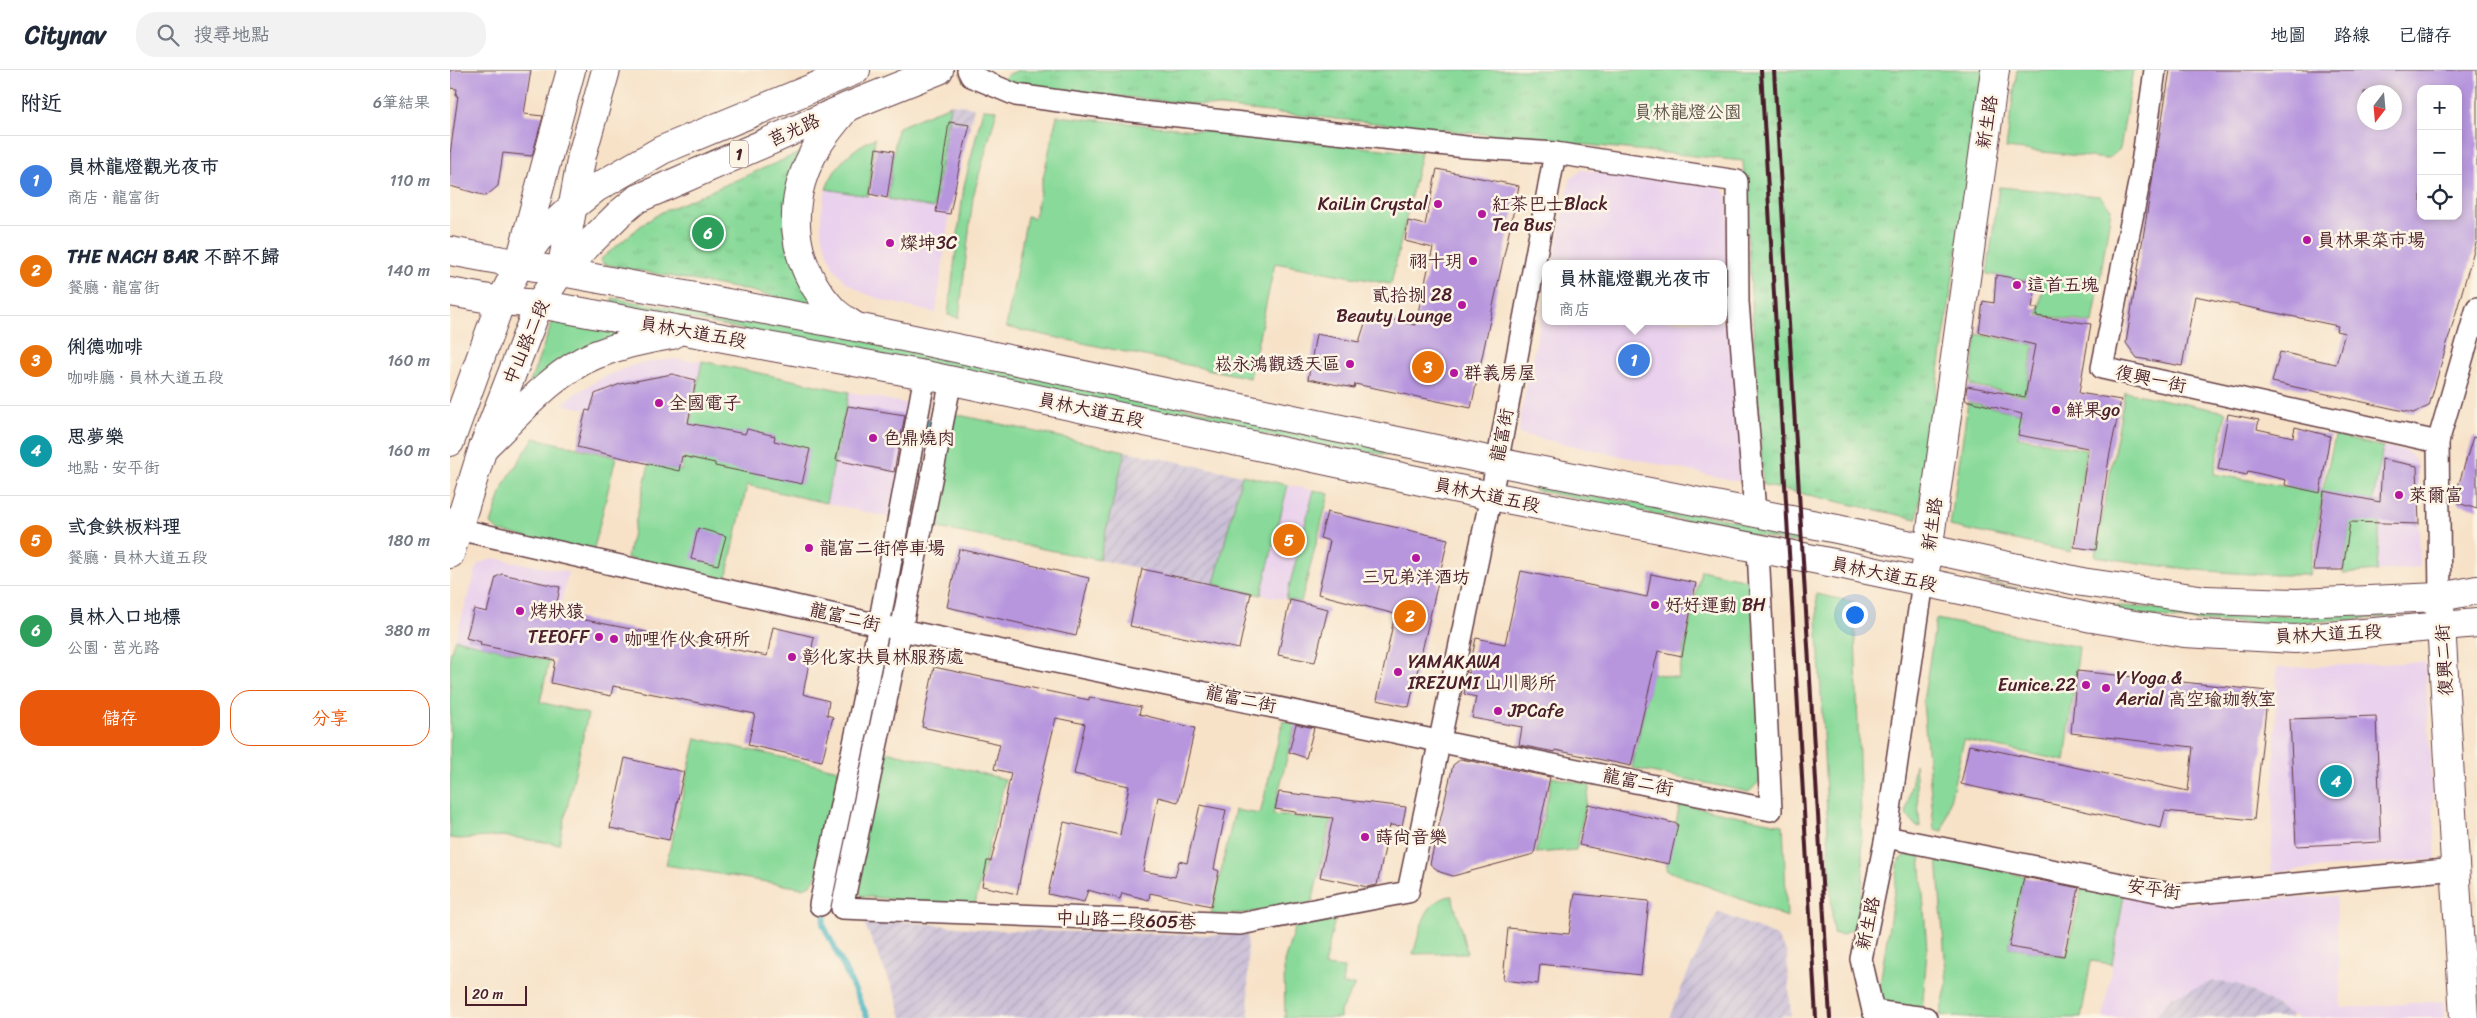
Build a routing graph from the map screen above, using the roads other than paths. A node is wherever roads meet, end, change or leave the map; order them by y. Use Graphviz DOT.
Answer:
graph roads {
  1 [pos="571,70"];
  2 [pos="606,70"];
  3 [pos="856,70"];
  4 [pos="939,70"];
  5 [pos="968,70"];
  6 [pos="1995,70"];
  7 [pos="2155,70"];
  8 [pos="847,107"];
  9 [pos="1555,153"];
  10 [pos="571,208"];
  11 [pos="450,252"];
  12 [pos="519,265"];
  13 [pos="560,271"];
  14 [pos="450,292"];
  15 [pos="501,301"];
  16 [pos="539,304"];
  17 [pos="2477,308"];
  18 [pos="856,326"];
  19 [pos="727,338"];
  20 [pos="938,377"];
  21 [pos="450,395"];
  22 [pos="453,437"];
  23 [pos="2438,442"];
  24 [pos="484,448"];
  25 [pos="1497,462"];
  26 [pos="1491,496"];
  27 [pos="1755,512"];
  28 [pos="454,541"];
  29 [pos="1758,549"];
  30 [pos="1929,549"];
  31 [pos="1923,582"];
  32 [pos="2477,590"];
  33 [pos="2440,598"];
  34 [pos="2477,623"];
  35 [pos="879,624"];
  36 [pos="2442,625"];
  37 [pos="902,630"];
  38 [pos="1438,740"];
  39 [pos="1886,837"];
  40 [pos="2456,869"];
  41 [pos="1408,892"];
  42 [pos="820,905"];
  43 [pos="1926,1018"];
  44 [pos="2464,1018"];
  1 -- 12 [label="main road, 中山路二段"];
  2 -- 10 [label="main road, 中山路二段"];
  3 -- 10 [label="main road, 莒光路 / 1"];
  4 -- 8 [label="main road, 莒光路 / 1"];
  5 -- 9 [label="street"];
  6 -- 30 [label="main road, 新生路"];
  7 -- 23 [label="street, 復興一街"];
  8 -- 13 [label="main road, 莒光路 / 1"];
  8 -- 18 [label="main road"];
  9 -- 25 [label="street, 龍富街"];
  9 -- 27 [label="street"];
  10 -- 12 [label="main road, 莒光路 / 1"];
  10 -- 13 [label="main road, 中山路二段 / 1"];
  11 -- 12 [label="main road, 員林大道五段"];
  12 -- 13 [label="main road, 員林大道五段"];
  12 -- 15 [label="main road, 中山路二段 / 1"];
  13 -- 16 [label="main road, 中山路二段 / 1"];
  13 -- 18 [label="main road, 員林大道五段"];
  14 -- 15 [label="main road, 員林大道五段"];
  15 -- 16 [label="main road, 員林大道五段"];
  15 -- 22 [label="main road, 中山路二段 / 1"];
  16 -- 19 [label="main road, 員林大道五段"];
  16 -- 24 [label="main road, 中山路二段 / 1"];
  17 -- 23 [label="street, 復興二街"];
  18 -- 25 [label="main road, 員林大道五段"];
  19 -- 20 [label="main road, 員林大道五段"];
  19 -- 24 [label="main road"];
  20 -- 26 [label="main road, 員林大道五段"];
  20 -- 35 [label="street"];
  20 -- 37 [label="street"];
  21 -- 22 [label="main road"];
  23 -- 33 [label="street, 復興二街"];
  24 -- 28 [label="main road, 中山路二段 / 1"];
  25 -- 26 [label="street, 龍富街"];
  25 -- 27 [label="main road, 員林大道五段"];
  26 -- 29 [label="main road, 員林大道五段"];
  26 -- 38 [label="street, 龍富街"];
  27 -- 30 [label="main road, 員林大道五段"];
  28 -- 35 [label="street, 龍富二街"];
  29 -- 31 [label="main road, 員林大道五段"];
  29 -- 38 [label="street, 龍富二街"];
  30 -- 31 [label="main road, 新生路"];
  30 -- 33 [label="main road, 員林大道五段"];
  31 -- 36 [label="main road, 員林大道五段"];
  31 -- 39 [label="street, 新生路"];
  32 -- 33 [label="main road, 員林大道五段"];
  33 -- 36 [label="main road, 復興二街"];
  34 -- 36 [label="main road, 員林大道五段"];
  35 -- 37 [label="street, 龍富二街"];
  35 -- 42 [label="street"];
  36 -- 40 [label="main road, 復興二街"];
  37 -- 38 [label="street, 龍富二街"];
  37 -- 41 [label="street, 中山路二段605巷"];
  38 -- 41 [label="street, 龍富街"];
  39 -- 40 [label="street, 安平街"];
  39 -- 43 [label="street, 新生路"];
  40 -- 44 [label="main road, 復興二街"];
}
